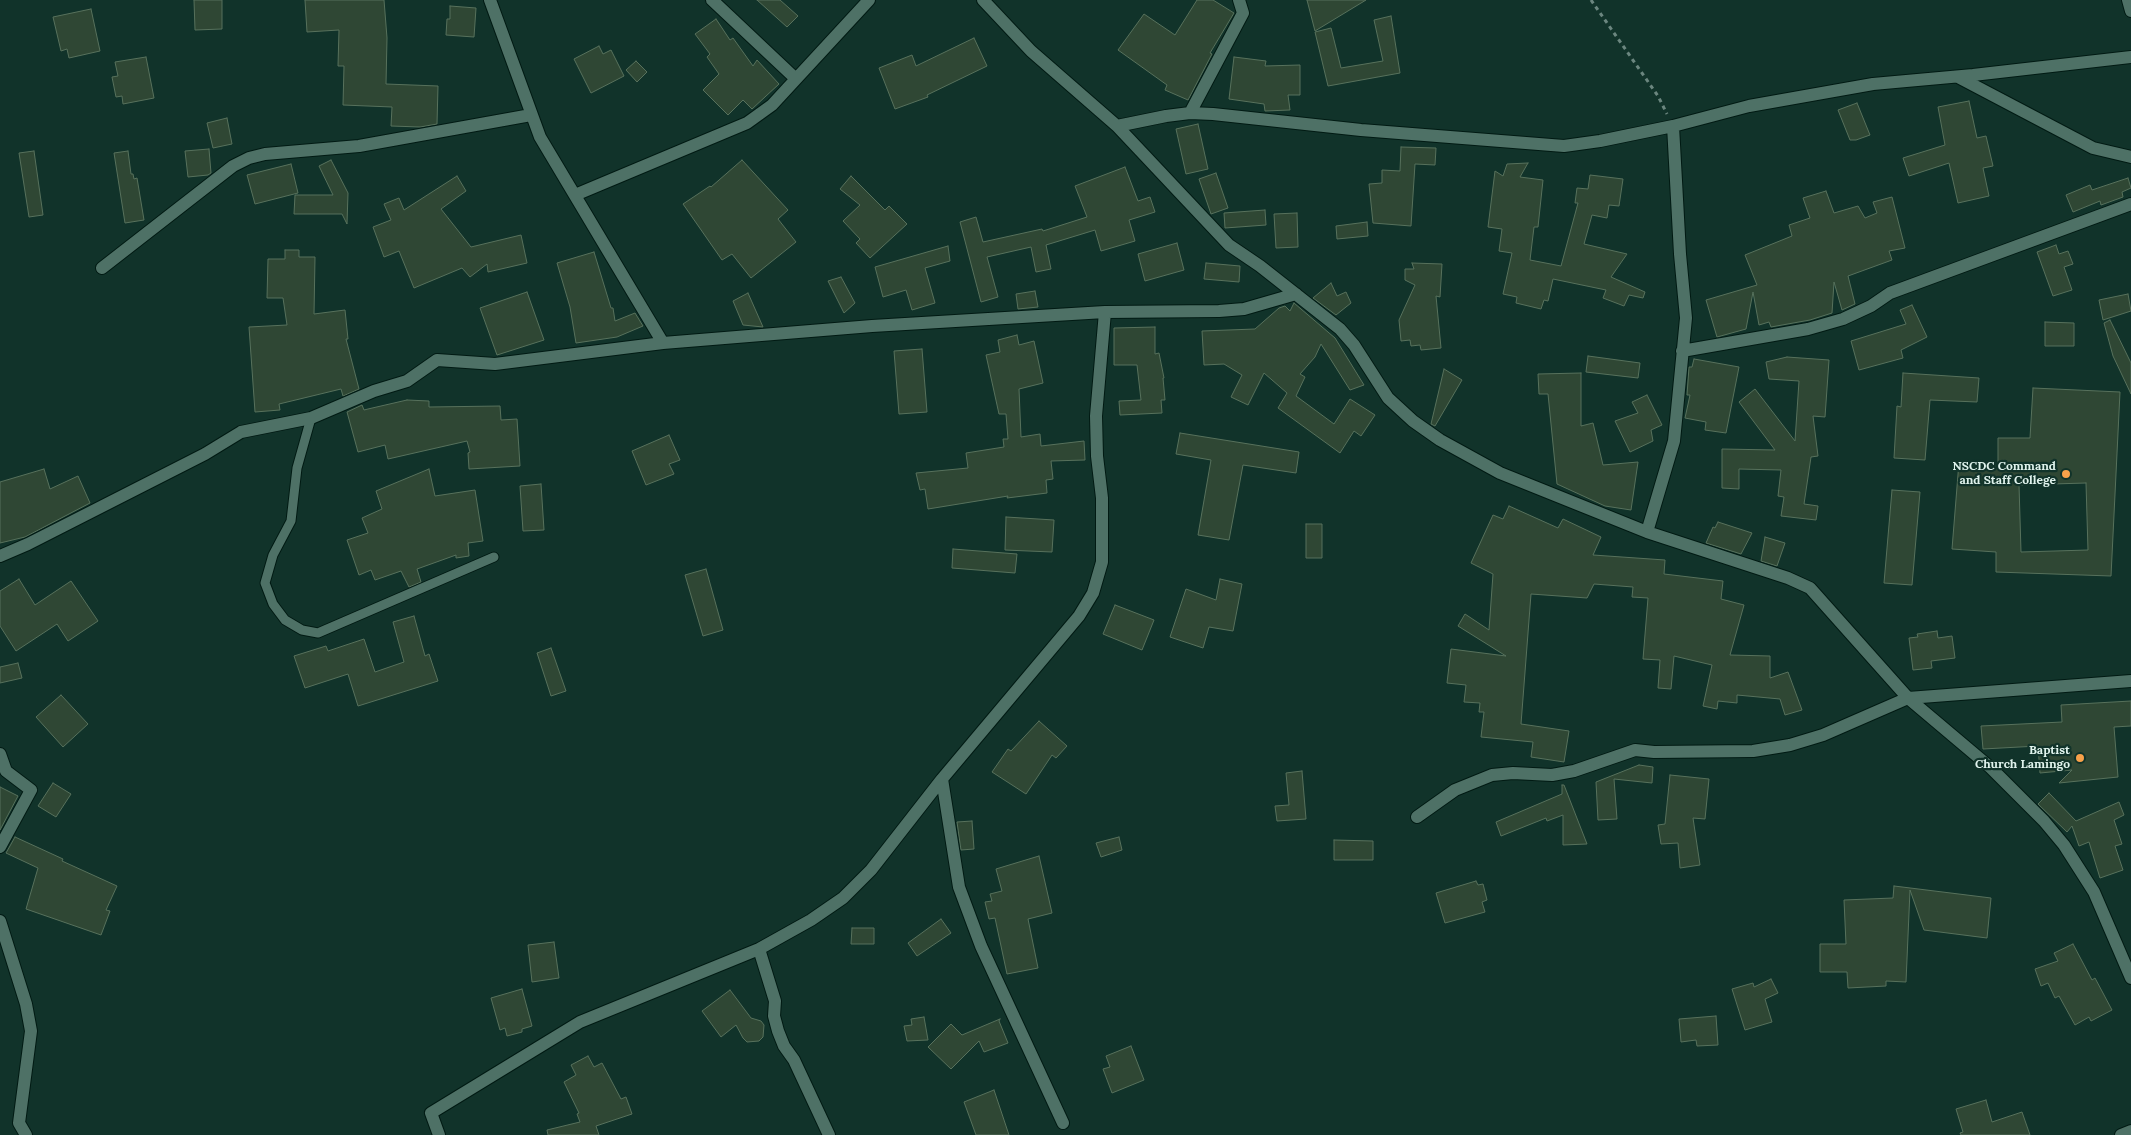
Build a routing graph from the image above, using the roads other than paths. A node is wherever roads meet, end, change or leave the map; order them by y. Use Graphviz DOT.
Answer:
graph roads {
  1 [pos="490,0"];
  2 [pos="712,0"];
  3 [pos="869,0"];
  4 [pos="983,0"];
  5 [pos="1239,0"];
  6 [pos="2128,0"];
  7 [pos="2131,11"];
  8 [pos="2131,57"];
  9 [pos="1958,77"];
  10 [pos="796,79"];
  11 [pos="1190,113"];
  12 [pos="531,115"];
  13 [pos="1117,126"];
  14 [pos="1673,126"];
  15 [pos="2131,157"];
  16 [pos="574,195"];
  17 [pos="2131,204"];
  18 [pos="102,268"];
  19 [pos="1296,294"];
  20 [pos="1105,312"];
  21 [pos="663,343"];
  22 [pos="1682,351"];
  23 [pos="312,418"];
  24 [pos="1647,532"];
  25 [pos="0,556"];
  26 [pos="494,557"];
  27 [pos="2131,681"];
  28 [pos="1908,698"];
  29 [pos="0,754"];
  30 [pos="942,779"];
  31 [pos="1417,817"];
  32 [pos="0,847"];
  33 [pos="0,921"];
  34 [pos="759,950"];
  35 [pos="2131,978"];
  36 [pos="1063,1123"];
  37 [pos="2131,1132"];
  38 [pos="26,1135"];
  39 [pos="439,1135"];
  40 [pos="829,1135"];
  41 [pos="2121,1135"];
  1 -- 12 [label="street"];
  2 -- 10 [label="street"];
  3 -- 10 [label="street"];
  4 -- 13 [label="street"];
  5 -- 11 [label="street"];
  6 -- 7 [label="street"];
  8 -- 9 [label="street"];
  9 -- 14 [label="street"];
  9 -- 15 [label="street"];
  10 -- 16 [label="street"];
  11 -- 13 [label="street"];
  11 -- 14 [label="street"];
  12 -- 16 [label="street"];
  12 -- 18 [label="street"];
  13 -- 19 [label="street"];
  14 -- 22 [label="street"];
  16 -- 21 [label="street"];
  17 -- 22 [label="street"];
  19 -- 20 [label="street"];
  19 -- 24 [label="street"];
  20 -- 21 [label="street"];
  20 -- 30 [label="street"];
  21 -- 23 [label="street"];
  22 -- 24 [label="street"];
  23 -- 25 [label="street"];
  23 -- 26 [label="lane"];
  24 -- 28 [label="street"];
  27 -- 28 [label="street"];
  28 -- 31 [label="street"];
  28 -- 35 [label="street"];
  29 -- 32 [label="street"];
  30 -- 34 [label="street"];
  30 -- 36 [label="street"];
  33 -- 38 [label="street"];
  34 -- 39 [label="street"];
  34 -- 40 [label="street"];
  37 -- 41 [label="street"];
}
